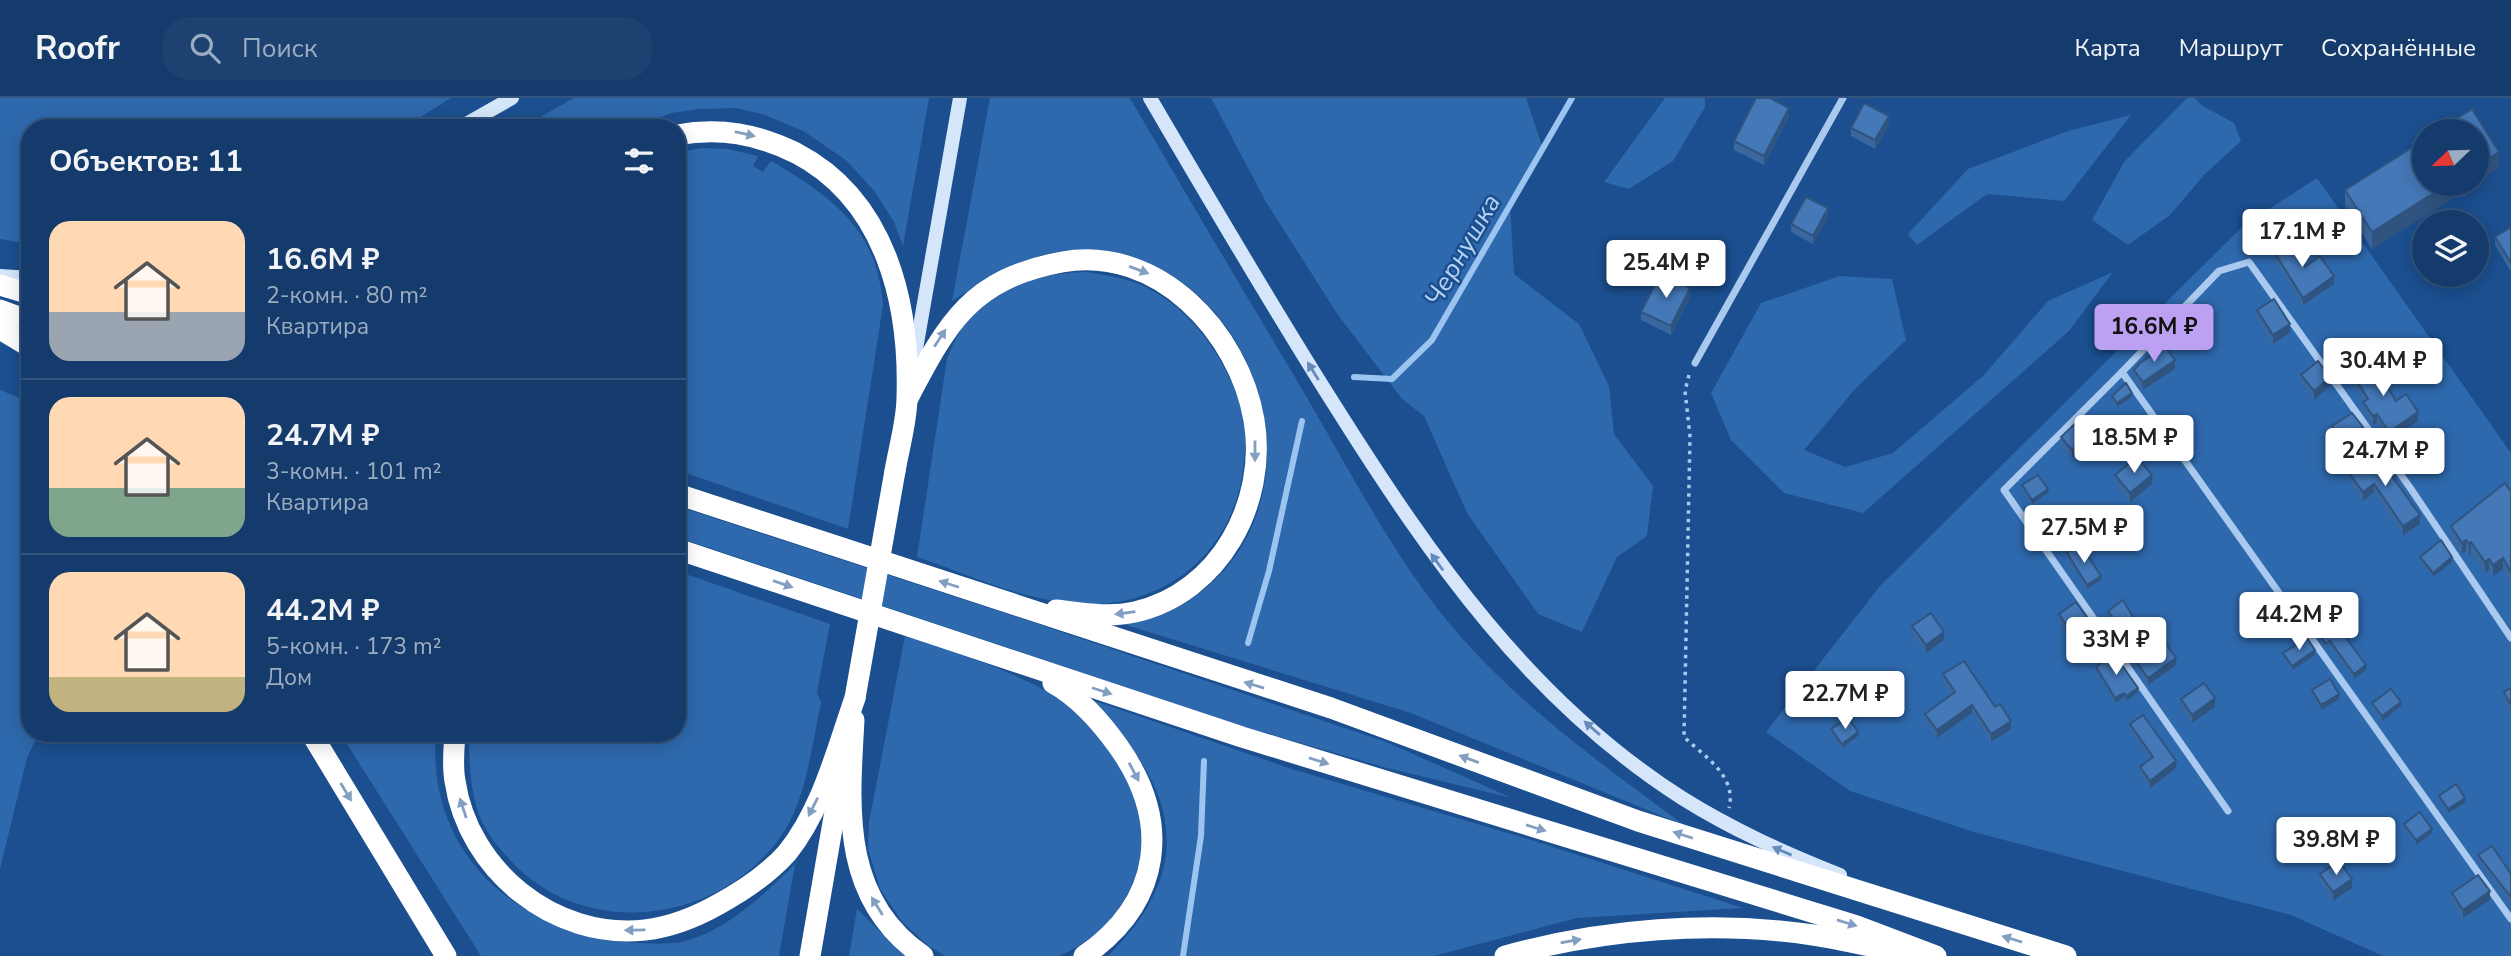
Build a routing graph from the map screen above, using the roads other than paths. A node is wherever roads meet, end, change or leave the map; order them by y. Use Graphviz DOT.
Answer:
graph roads {
  1 [pos="512,98"];
  2 [pos="960,98"];
  3 [pos="1150,98"];
  4 [pos="1843,98"];
  5 [pos="475,119"];
  6 [pos="686,134"];
  7 [pos="0,276"];
  8 [pos="21,277"];
  9 [pos="0,285"];
  10 [pos="21,291"];
  11 [pos="0,310"];
  12 [pos="21,318"];
  13 [pos="0,329"];
  14 [pos="21,342"];
  15 [pos="1695,363"];
  16 [pos="2122,372"];
  17 [pos="908,398"];
  18 [pos="686,492"];
  19 [pos="686,497"];
  20 [pos="719,508"];
  21 [pos="686,552"];
  22 [pos="686,559"];
  23 [pos="718,562"];
  24 [pos="1014,605"];
  25 [pos="2511,638"];
  26 [pos="1014,662"];
  27 [pos="855,698"];
  28 [pos="316,742"];
  29 [pos="455,742"];
  30 [pos="2228,811"];
  31 [pos="2511,919"];
  32 [pos="1959,923"];
  33 [pos="446,956"];
  34 [pos="810,956"];
  35 [pos="923,956"];
  36 [pos="1084,956"];
  37 [pos="1505,956"];
  38 [pos="1921,956"];
  39 [pos="1936,956"];
  40 [pos="2066,956"];
  1 -- 5 [label="main road"];
  2 -- 17 [label="main road"];
  32 -- 3 [label="main road, one-way"];
  4 -- 15 [label="street"];
  6 -- 17 [label="highway, one-way"];
  7 -- 8 [label="main road"];
  9 -- 10 [label="highway"];
  11 -- 12 [label="highway"];
  13 -- 14 [label="highway"];
  16 -- 25 [label="street"];
  16 -- 30 [label="street"];
  16 -- 31 [label="street"];
  17 -- 24 [label="highway, one-way"];
  17 -- 27 [label="highway, bridge"];
  18 -- 20 [label="highway"];
  19 -- 20 [label="highway"];
  24 -- 20 [label="highway, one-way"];
  21 -- 23 [label="highway"];
  22 -- 23 [label="highway"];
  23 -- 26 [label="highway, one-way"];
  32 -- 24 [label="highway, one-way"];
  26 -- 36 [label="highway, one-way"];
  26 -- 39 [label="highway, one-way"];
  27 -- 29 [label="highway, one-way"];
  27 -- 34 [label="highway"];
  35 -- 27 [label="highway, one-way"];
  28 -- 33 [label="highway, one-way"];
  40 -- 32 [label="highway, one-way"];
  37 -- 38 [label="highway, one-way"];
}
